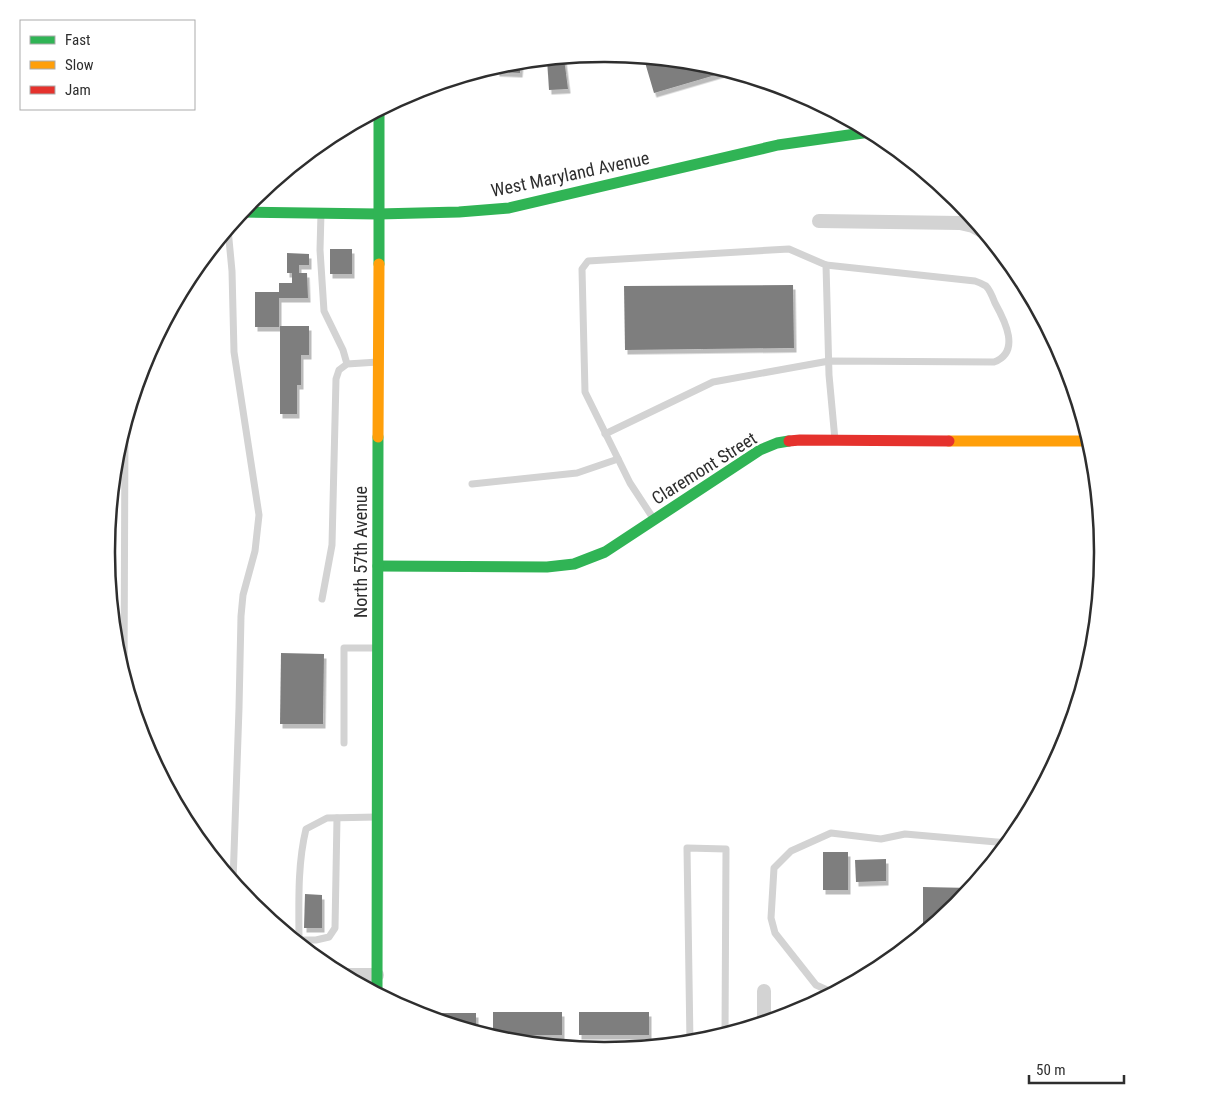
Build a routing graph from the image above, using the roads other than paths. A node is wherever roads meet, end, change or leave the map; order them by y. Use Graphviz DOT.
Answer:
graph roads {
  1 [pos="379,118"];
  2 [pos="859,133"];
  3 [pos="252,212"];
  4 [pos="320,213"];
  5 [pos="378,214"];
  6 [pos="819,221"];
  7 [pos="969,225"];
  8 [pos="229,238"];
  9 [pos="826,265"];
  10 [pos="829,361"];
  11 [pos="378,362"];
  12 [pos="347,364"];
  13 [pos="605,434"];
  14 [pos="835,441"];
  15 [pos="1081,441"];
  16 [pos="125,453"];
  17 [pos="618,459"];
  18 [pos="472,484"];
  19 [pos="654,520"];
  20 [pos="378,566"];
  21 [pos="322,599"];
  22 [pos="124,648"];
  23 [pos="378,648"];
  24 [pos="344,743"];
  25 [pos="377,817"];
  26 [pos="337,818"];
  27 [pos="999,842"];
  28 [pos="233,873"];
  29 [pos="299,935"];
  30 [pos="306,941"];
  31 [pos="356,975"];
  32 [pos="377,975"];
  33 [pos="377,986"];
  34 [pos="826,989"];
  35 [pos="764,991"];
  36 [pos="764,1015"];
  37 [pos="725,1027"];
  38 [pos="690,1035"];
  1 -- 5 [label="street, North 57th Avenue"];
  2 -- 5 [label="street, West Maryland Avenue"];
  3 -- 4 [label="street, West Maryland Avenue"];
  4 -- 5 [label="street, West Maryland Avenue"];
  4 -- 12 [label="lane"];
  5 -- 11 [label="street, North 57th Avenue"];
  6 -- 7 [label="street"];
  8 -- 28 [label="lane"];
  9 -- 10 [label="lane"];
  9 -- 10 [label="lane"];
  9 -- 13 [label="lane"];
  10 -- 13 [label="lane"];
  10 -- 14 [label="lane"];
  11 -- 12 [label="lane"];
  11 -- 20 [label="street, North 57th Avenue"];
  12 -- 21 [label="lane"];
  13 -- 17 [label="lane"];
  14 -- 15 [label="street, Claremont Street"];
  14 -- 19 [label="street, Claremont Street"];
  16 -- 22 [label="lane"];
  17 -- 18 [label="lane"];
  17 -- 19 [label="lane"];
  19 -- 20 [label="street, Claremont Street"];
  20 -- 23 [label="street, North 57th Avenue"];
  23 -- 24 [label="lane"];
  23 -- 25 [label="street, North 57th Avenue"];
  25 -- 26 [label="lane"];
  25 -- 32 [label="street, North 57th Avenue"];
  26 -- 29 [label="lane"];
  26 -- 30 [label="lane"];
  27 -- 34 [label="lane"];
  31 -- 32 [label="street"];
  32 -- 33 [label="street, North 57th Avenue"];
  35 -- 36 [label="street"];
  37 -- 38 [label="lane"];
}
